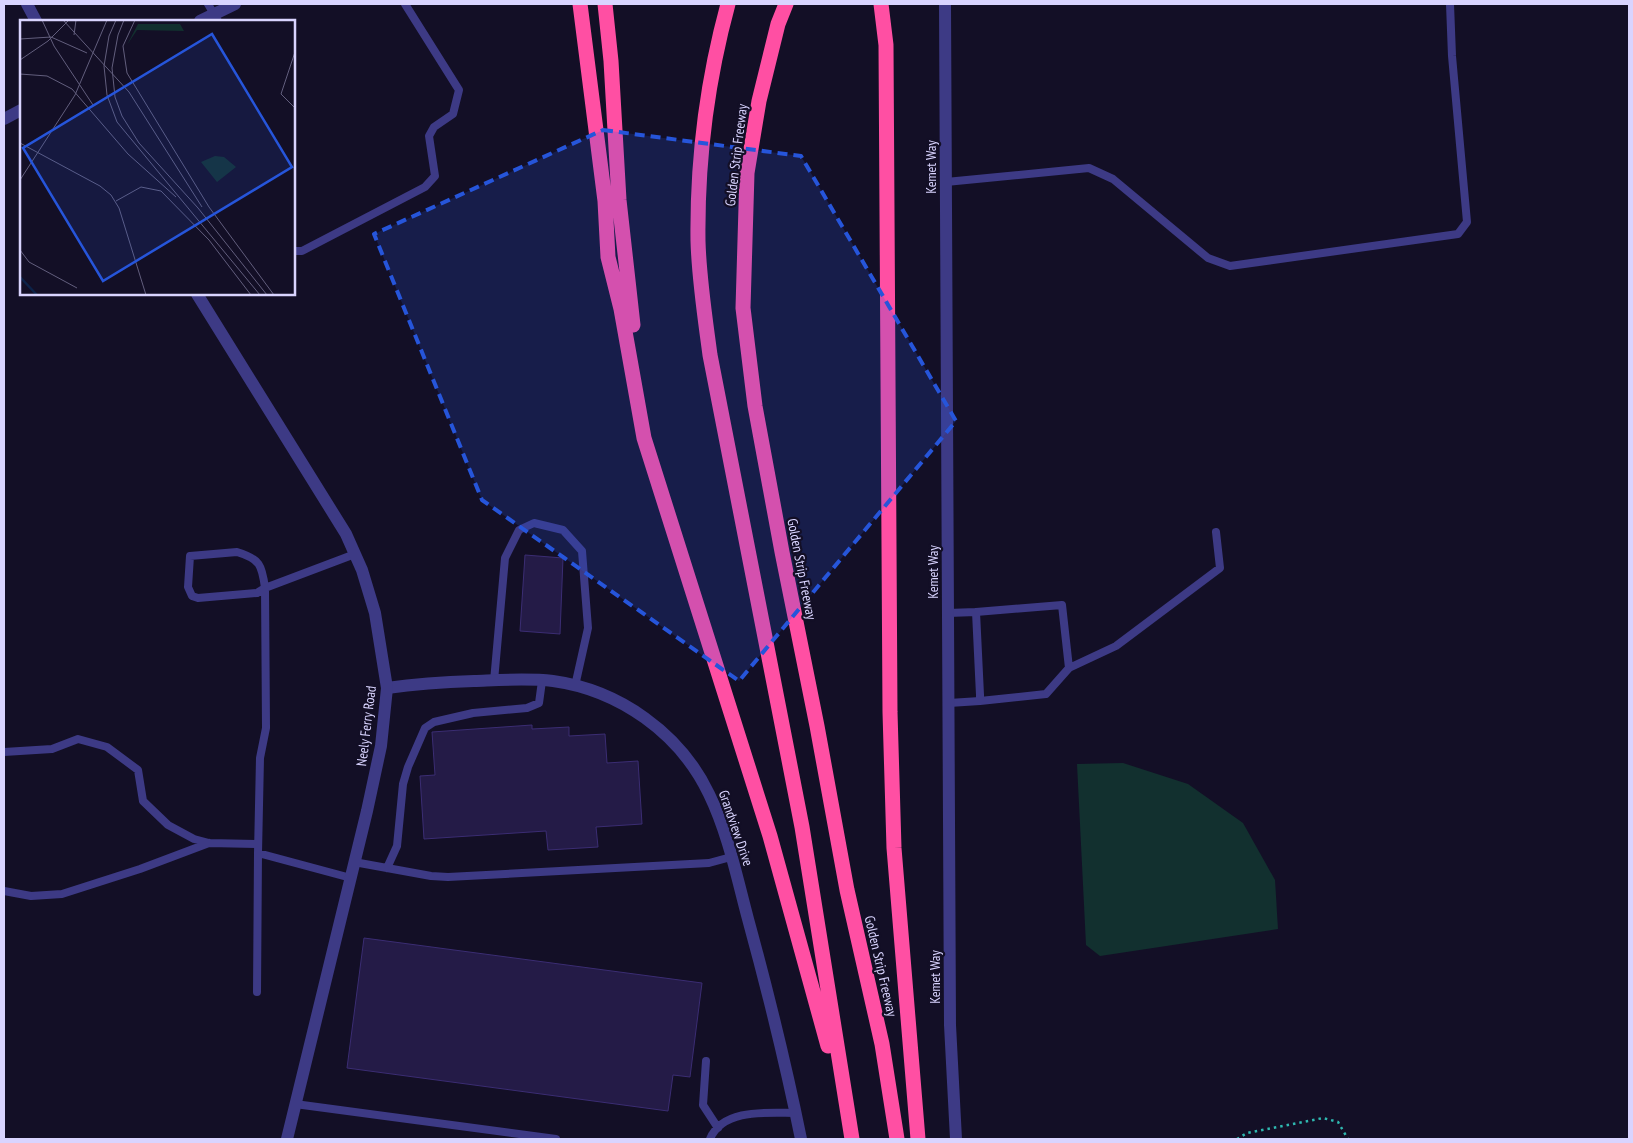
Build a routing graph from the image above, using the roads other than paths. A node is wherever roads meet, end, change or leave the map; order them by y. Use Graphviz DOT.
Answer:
graph roads {
  1 [pos="27,4"];
  2 [pos="236,4"];
  3 [pos="405,4"];
  4 [pos="580,4"];
  5 [pos="605,4"];
  6 [pos="728,4"];
  7 [pos="786,4"];
  8 [pos="882,4"];
  9 [pos="945,4"];
  10 [pos="1450,4"];
  11 [pos="213,13"];
  12 [pos="35,20"];
  13 [pos="202,20"];
  14 [pos="20,111"];
  15 [pos="4,119"];
  16 [pos="946,182"];
  17 [pos="295,251"];
  18 [pos="198,295"];
  19 [pos="644,438"];
  20 [pos="1216,532"];
  21 [pos="354,554"];
  22 [pos="265,588"];
  23 [pos="976,612"];
  24 [pos="948,613"];
  25 [pos="1069,668"];
  26 [pos="494,681"];
  27 [pos="542,681"];
  28 [pos="575,686"];
  29 [pos="388,688"];
  30 [pos="980,701"];
  31 [pos="949,703"];
  32 [pos="4,752"];
  33 [pos="209,843"];
  34 [pos="258,849"];
  35 [pos="731,858"];
  36 [pos="354,862"];
  37 [pos="387,868"];
  38 [pos="350,878"];
  39 [pos="4,891"];
  40 [pos="257,992"];
  41 [pos="706,1061"];
  42 [pos="295,1104"];
  43 [pos="796,1113"];
  44 [pos="847,1115"];
  45 [pos="718,1128"];
  46 [pos="514,1137"];
  47 [pos="287,1139"];
  48 [pos="556,1139"];
  49 [pos="710,1139"];
  50 [pos="801,1139"];
  51 [pos="852,1139"];
  52 [pos="897,1139"];
  53 [pos="918,1139"];
  54 [pos="956,1139"];
  1 -- 12 [label="street"];
  2 -- 11 [label="street"];
  3 -- 17 [label="lane"];
  4 -- 19 [label="highway"];
  5 -- 19 [label="highway"];
  6 -- 44 [label="highway"];
  7 -- 52 [label="highway, Golden Strip Freeway"];
  8 -- 53 [label="highway"];
  9 -- 16 [label="street, Kemet Way"];
  10 -- 16 [label="lane"];
  11 -- 13 [label="street"];
  14 -- 15 [label="street"];
  16 -- 24 [label="street, Kemet Way"];
  18 -- 21 [label="street, Neely Ferry Road"];
  19 -- 44 [label="highway"];
  20 -- 25 [label="lane"];
  21 -- 22 [label="lane"];
  21 -- 29 [label="street, Neely Ferry Road"];
  22 -- 22 [label="lane"];
  22 -- 34 [label="lane"];
  23 -- 24 [label="lane"];
  23 -- 25 [label="lane"];
  23 -- 30 [label="lane"];
  24 -- 31 [label="street, Kemet Way"];
  25 -- 30 [label="lane"];
  26 -- 27 [label="street, Grandview Drive"];
  26 -- 28 [label="lane"];
  26 -- 29 [label="street, Grandview Drive"];
  27 -- 28 [label="street, Grandview Drive"];
  27 -- 37 [label="lane"];
  28 -- 35 [label="street, Grandview Drive"];
  29 -- 36 [label="street, Neely Ferry Road"];
  30 -- 31 [label="lane"];
  31 -- 54 [label="street, Kemet Way"];
  32 -- 33 [label="lane"];
  33 -- 34 [label="lane"];
  33 -- 39 [label="lane"];
  34 -- 38 [label="lane"];
  34 -- 40 [label="lane"];
  35 -- 37 [label="lane"];
  35 -- 43 [label="street, Grandview Drive"];
  36 -- 37 [label="lane"];
  36 -- 38 [label="street, Neely Ferry Road"];
  38 -- 42 [label="street, Neely Ferry Road"];
  41 -- 45 [label="lane"];
  42 -- 46 [label="lane"];
  42 -- 47 [label="street, Neely Ferry Road"];
  43 -- 45 [label="lane"];
  43 -- 50 [label="street, Grandview Drive"];
  44 -- 51 [label="highway"];
  45 -- 49 [label="lane"];
  46 -- 48 [label="lane"];
}
